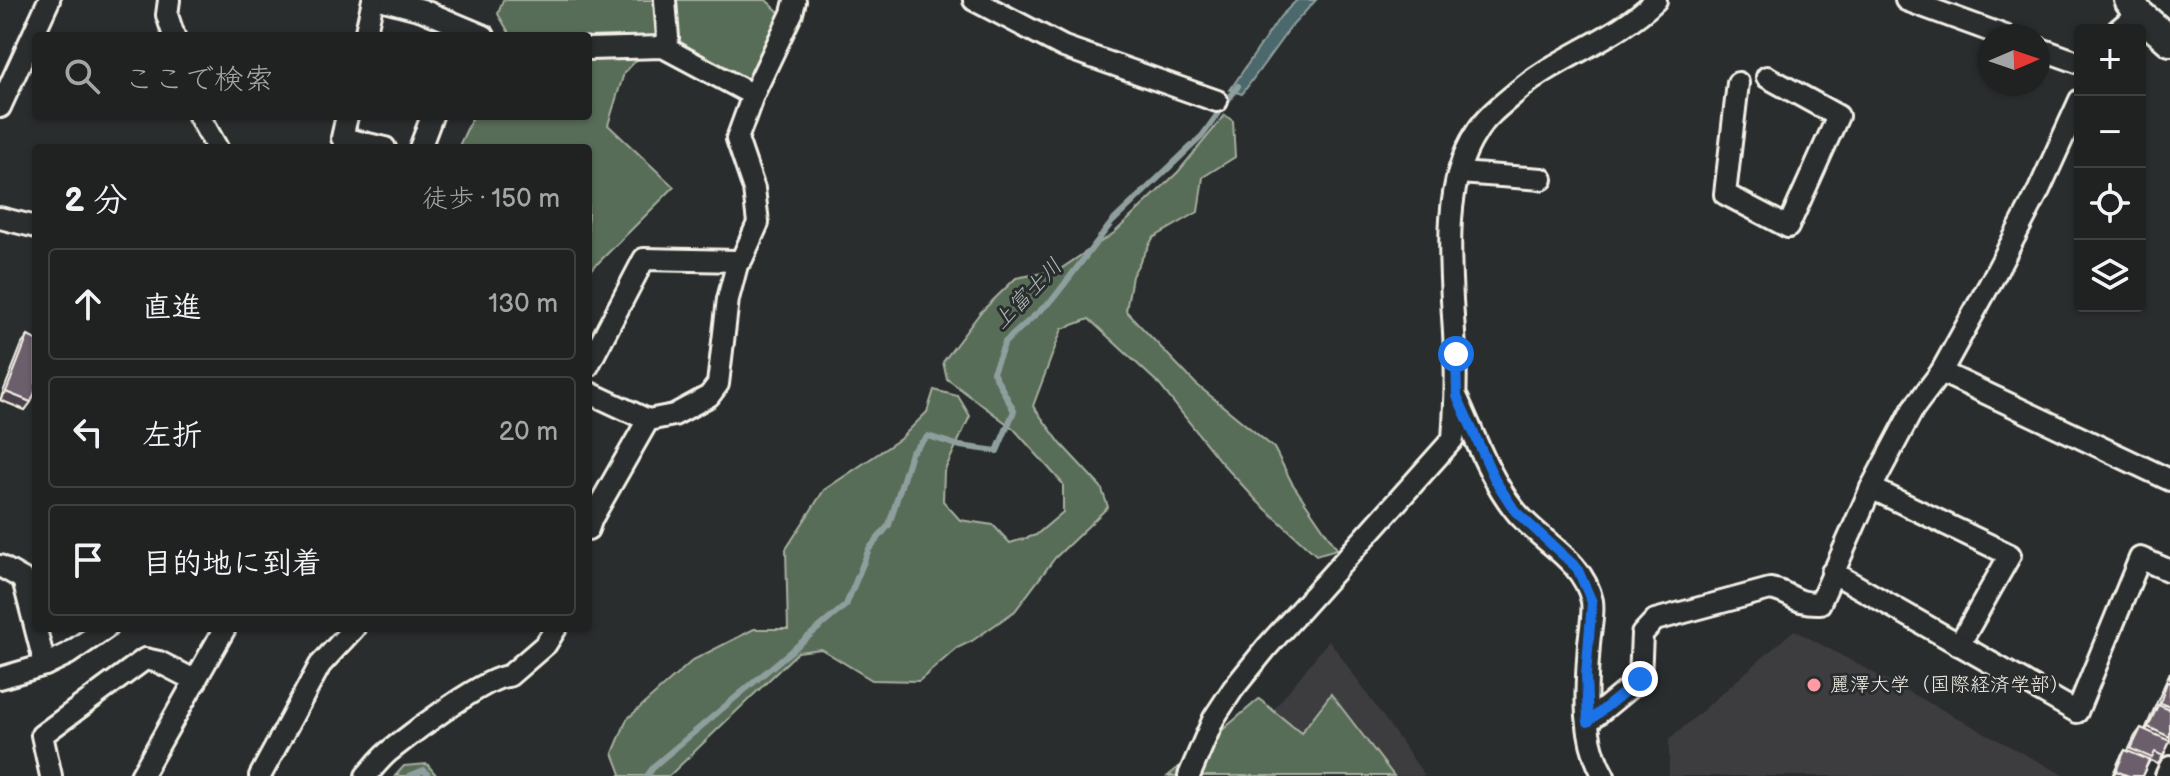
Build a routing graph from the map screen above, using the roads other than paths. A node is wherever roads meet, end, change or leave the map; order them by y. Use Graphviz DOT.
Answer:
graph roads {
  1 [pos="49,0"];
  2 [pos="169,0"];
  3 [pos="373,0"];
  4 [pos="384,0"];
  5 [pos="665,0"];
  6 [pos="795,0"];
  7 [pos="1656,0"];
  8 [pos="1906,0"];
  9 [pos="985,3"];
  10 [pos="2128,14"];
  11 [pos="1978,26"];
  12 [pos="34,32"];
  13 [pos="173,32"];
  14 [pos="366,32"];
  15 [pos="467,32"];
  16 [pos="32,37"];
  17 [pos="2170,41"];
  18 [pos="663,47"];
  19 [pos="592,49"];
  20 [pos="2050,52"];
  21 [pos="2074,61"];
  22 [pos="1767,77"];
  23 [pos="1738,83"];
  24 [pos="753,95"];
  25 [pos="1217,101"];
  26 [pos="0,107"];
  27 [pos="2074,113"];
  28 [pos="201,120"];
  29 [pos="346,120"];
  30 [pos="430,120"];
  31 [pos="215,144"];
  32 [pos="368,144"];
  33 [pos="422,144"];
  34 [pos="1459,173"];
  35 [pos="1542,179"];
  36 [pos="0,218"];
  37 [pos="32,226"];
  38 [pos="738,261"];
  39 [pos="592,358"];
  40 [pos="1941,372"];
  41 [pos="592,394"];
  42 [pos="1457,396"];
  43 [pos="648,420"];
  44 [pos="2170,480"];
  45 [pos="1871,488"];
  46 [pos="592,518"];
  47 [pos="0,566"];
  48 [pos="2170,571"];
  49 [pos="1832,572"];
  50 [pos="32,614"];
  51 [pos="37,632"];
  52 [pos="100,632"];
  53 [pos="223,632"];
  54 [pos="350,632"];
  55 [pos="554,632"];
  56 [pos="1959,645"];
  57 [pos="45,665"];
  58 [pos="0,678"];
  59 [pos="196,681"];
  60 [pos="1588,722"];
  61 [pos="2170,767"];
  62 [pos="51,776"];
  63 [pos="141,776"];
  64 [pos="260,776"];
  65 [pos="366,776"];
  66 [pos="1189,776"];
  67 [pos="1604,776"];
  68 [pos="2166,776"];
  1 -- 12 [label="street"];
  2 -- 13 [label="street"];
  3 -- 14 [label="street"];
  4 -- 15 [label="street"];
  5 -- 18 [label="street"];
  6 -- 24 [label="street"];
  7 -- 34 [label="street"];
  8 -- 11 [label="street"];
  9 -- 25 [label="street"];
  10 -- 17 [label="main road"];
  16 -- 26 [label="street"];
  18 -- 19 [label="street"];
  18 -- 24 [label="street"];
  20 -- 21 [label="street"];
  22 -- 23 [label="street"];
  24 -- 38 [label="street"];
  27 -- 40 [label="street"];
  28 -- 31 [label="street"];
  29 -- 32 [label="street"];
  30 -- 33 [label="street"];
  34 -- 35 [label="street"];
  34 -- 42 [label="street"];
  36 -- 37 [label="street"];
  38 -- 39 [label="street"];
  38 -- 43 [label="street"];
  40 -- 44 [label="street"];
  40 -- 45 [label="street"];
  41 -- 43 [label="street"];
  42 -- 60 [label="street"];
  42 -- 66 [label="street"];
  43 -- 46 [label="street"];
  45 -- 49 [label="street"];
  45 -- 56 [label="street"];
  47 -- 50 [label="street"];
  48 -- 56 [label="street"];
  49 -- 56 [label="street"];
  49 -- 60 [label="street"];
  51 -- 57 [label="street"];
  52 -- 57 [label="street"];
  53 -- 59 [label="street"];
  54 -- 64 [label="street"];
  55 -- 65 [label="street"];
  57 -- 58 [label="street"];
  59 -- 62 [label="street"];
  59 -- 63 [label="street"];
  60 -- 67 [label="street"];
  61 -- 68 [label="street"];
}
